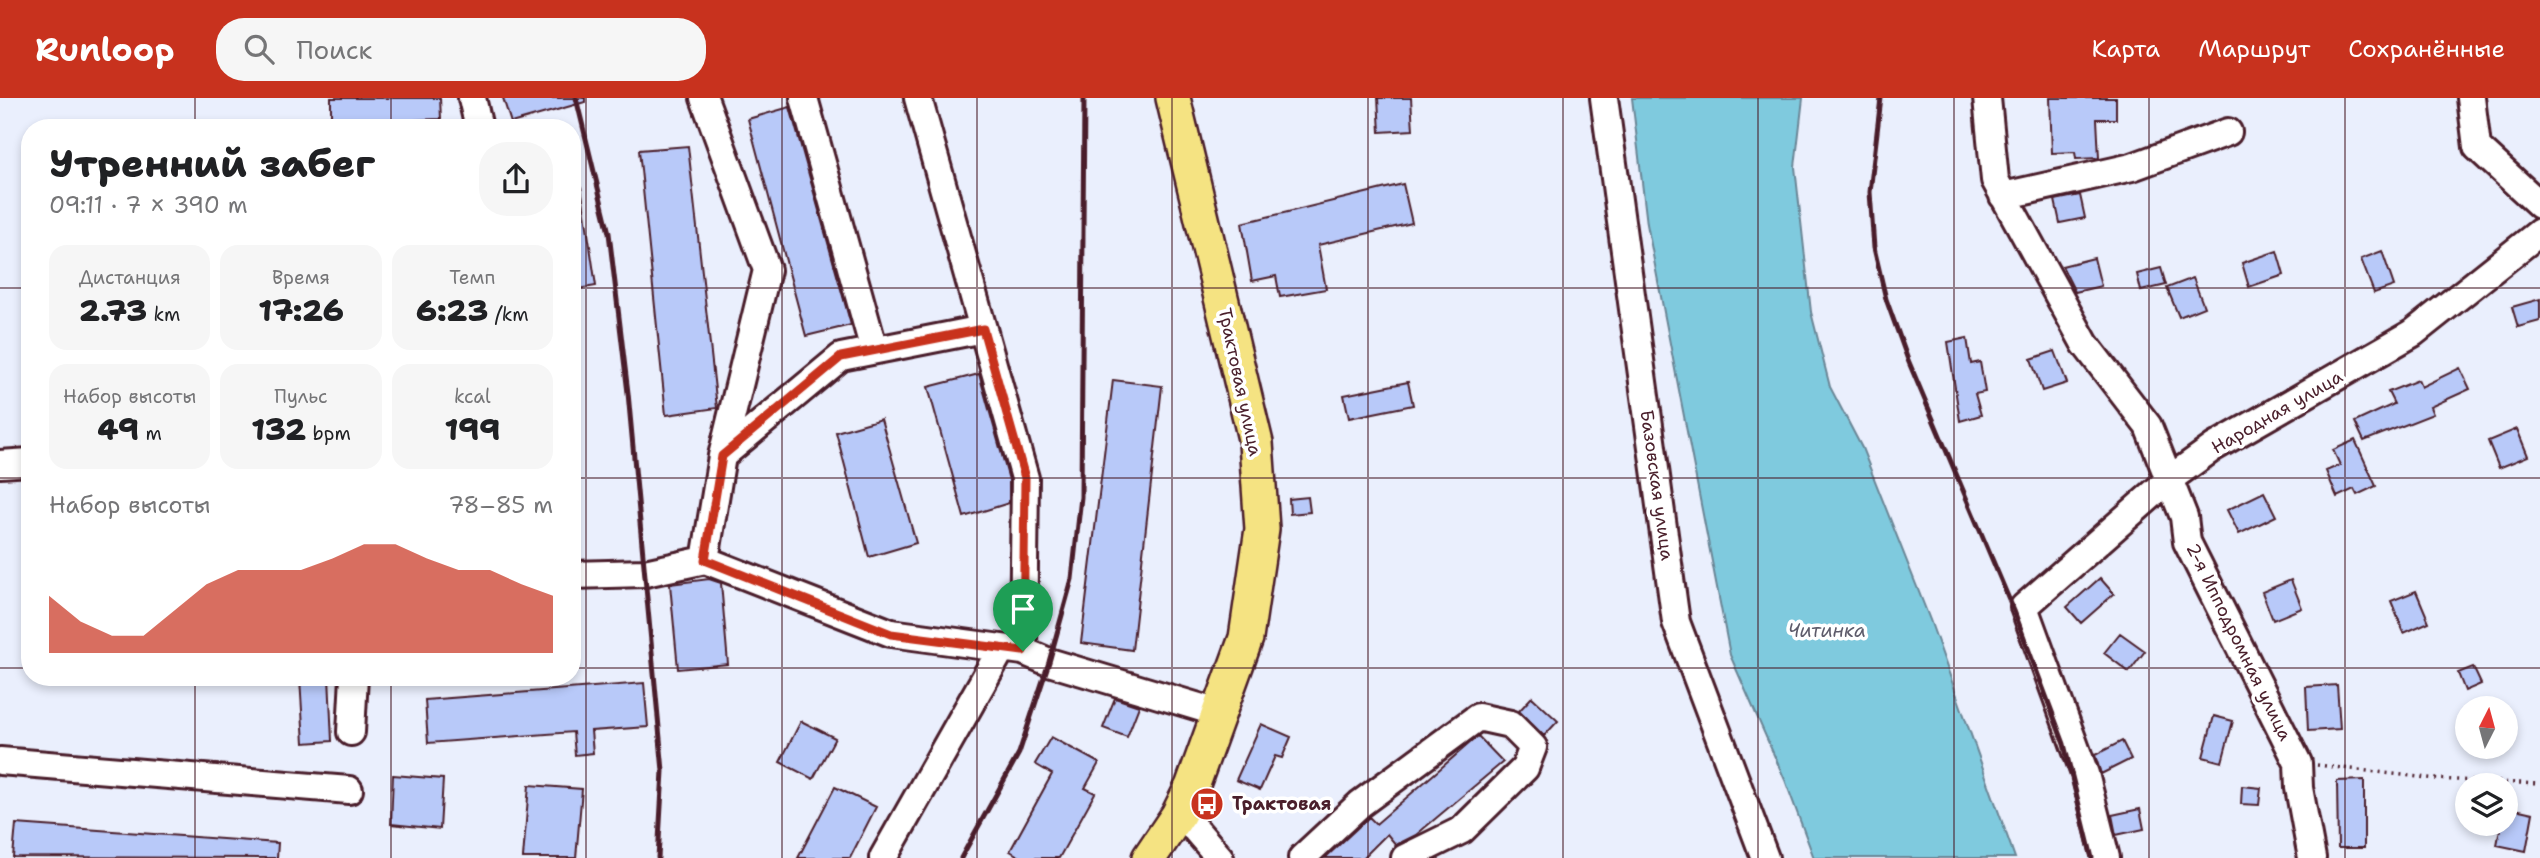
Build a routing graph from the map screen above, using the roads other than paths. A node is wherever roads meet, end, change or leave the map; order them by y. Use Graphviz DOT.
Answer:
graph roads {
  1 [pos="472,98"];
  2 [pos="704,98"];
  3 [pos="804,98"];
  4 [pos="918,98"];
  5 [pos="1173,98"];
  6 [pos="1604,98"];
  7 [pos="1987,98"];
  8 [pos="2471,98"];
  9 [pos="477,119"];
  10 [pos="2228,132"];
  11 [pos="2003,196"];
  12 [pos="2540,205"];
  13 [pos="2540,232"];
  14 [pos="983,329"];
  15 [pos="874,350"];
  16 [pos="722,456"];
  17 [pos="21,463"];
  18 [pos="0,464"];
  19 [pos="2171,478"];
  20 [pos="705,560"];
  21 [pos="581,575"];
  22 [pos="1012,650"];
  23 [pos="354,686"];
  24 [pos="1219,713"];
  25 [pos="351,732"];
  26 [pos="0,761"];
  27 [pos="349,790"];
  28 [pos="1178,815"];
  29 [pos="2310,857"];
  30 [pos="883,858"];
  31 [pos="1149,858"];
  32 [pos="1220,858"];
  33 [pos="1302,858"];
  34 [pos="1405,858"];
  35 [pos="1765,858"];
  36 [pos="2106,858"];
  1 -- 9 [label="street"];
  2 -- 16 [label="street"];
  3 -- 15 [label="street"];
  4 -- 14 [label="street"];
  5 -- 24 [label="main road, Трактовая улица"];
  6 -- 35 [label="street, Базовская улица"];
  7 -- 11 [label="street, 2-я Ипподромная улица"];
  8 -- 12 [label="street"];
  10 -- 11 [label="street"];
  11 -- 19 [label="street, 2-я Ипподромная улица"];
  13 -- 19 [label="street, Народная улица"];
  14 -- 15 [label="street"];
  14 -- 22 [label="street"];
  15 -- 16 [label="street"];
  16 -- 20 [label="street"];
  17 -- 18 [label="street"];
  19 -- 29 [label="street, 2-я Ипподромная улица"];
  19 -- 36 [label="street, Народная улица"];
  20 -- 21 [label="street"];
  20 -- 22 [label="street"];
  22 -- 24 [label="street"];
  22 -- 30 [label="street"];
  23 -- 25 [label="street"];
  24 -- 28 [label="main road, Трактовая улица"];
  26 -- 27 [label="street"];
  28 -- 31 [label="main road, Трактовая улица"];
  28 -- 32 [label="street"];
  33 -- 34 [label="street"];
}
